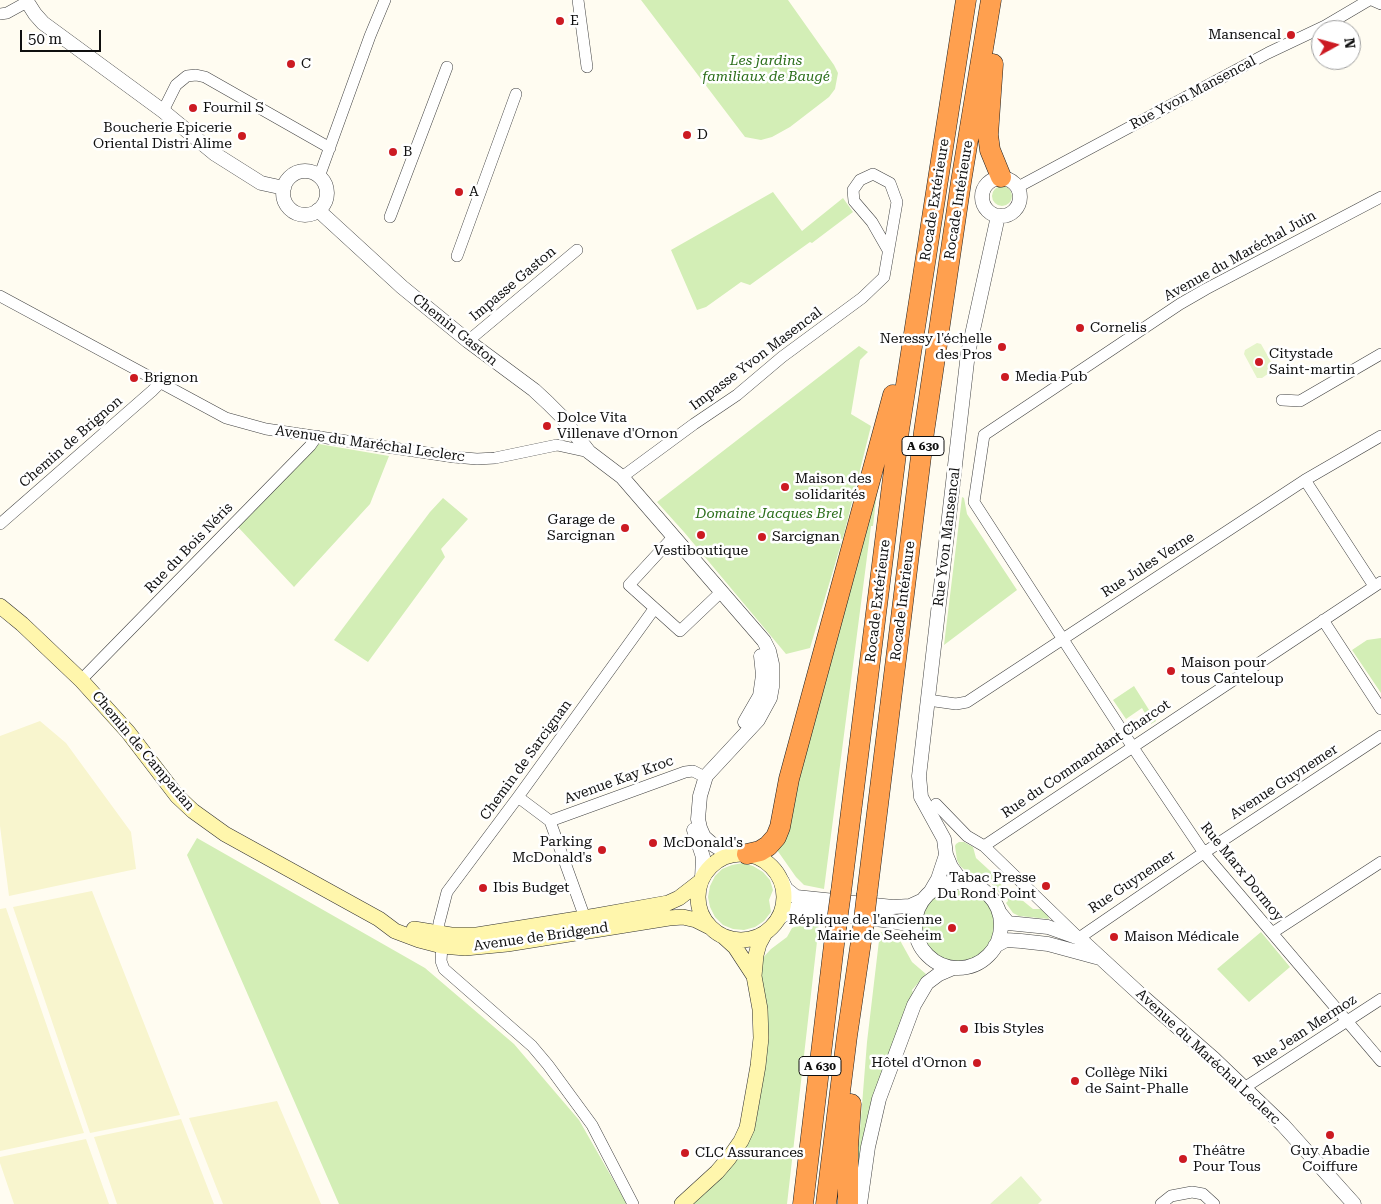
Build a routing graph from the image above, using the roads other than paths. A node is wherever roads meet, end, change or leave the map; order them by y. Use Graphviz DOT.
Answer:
graph roads {
  1 [pos="385,0"];
  2 [pos="578,0"];
  3 [pos="966,0"];
  4 [pos="993,0"];
  5 [pos="1370,0"];
  6 [pos="27,1"];
  7 [pos="1381,4"];
  8 [pos="0,14"];
  9 [pos="447,67"];
  10 [pos="587,67"];
  11 [pos="516,94"];
  12 [pos="163,111"];
  13 [pos="330,148"];
  14 [pos="319,177"];
  15 [pos="1010,182"];
  16 [pos="284,188"];
  17 [pos="1381,196"];
  18 [pos="318,210"];
  19 [pos="933,212"];
  20 [pos="998,216"];
  21 [pos="390,217"];
  22 [pos="577,250"];
  23 [pos="888,250"];
  24 [pos="457,256"];
  25 [pos="0,296"];
  26 [pos="468,342"];
  27 [pos="1381,354"];
  28 [pos="161,382"];
  29 [pos="1282,400"];
  30 [pos="317,436"];
  31 [pos="1381,436"];
  32 [pos="589,452"];
  33 [pos="622,477"];
  34 [pos="1305,480"];
  35 [pos="0,524"];
  36 [pos="674,536"];
  37 [pos="1378,584"];
  38 [pos="721,592"];
  39 [pos="0,606"];
  40 [pos="654,609"];
  41 [pos="1323,620"];
  42 [pos="752,629"];
  43 [pos="1063,639"];
  44 [pos="81,680"];
  45 [pos="928,700"];
  46 [pos="1381,709"];
  47 [pos="1381,736"];
  48 [pos="1132,746"];
  49 [pos="699,774"];
  50 [pos="518,797"];
  51 [pos="936,804"];
  52 [pos="550,821"];
  53 [pos="967,836"];
  54 [pos="944,840"];
  55 [pos="984,846"];
  56 [pos="1204,853"];
  57 [pos="741,854"];
  58 [pos="946,855"];
  59 [pos="1381,862"];
  60 [pos="701,880"];
  61 [pos="782,881"];
  62 [pos="962,882"];
  63 [pos="927,896"];
  64 [pos="999,912"];
  65 [pos="780,916"];
  66 [pos="585,918"];
  67 [pos="379,920"];
  68 [pos="710,927"];
  69 [pos="863,928"];
  70 [pos="765,933"];
  71 [pos="1272,933"];
  72 [pos="722,936"];
  73 [pos="916,936"];
  74 [pos="1079,938"];
  75 [pos="440,940"];
  76 [pos="995,946"];
  77 [pos="1100,958"];
  78 [pos="953,968"];
  79 [pos="754,976"];
  80 [pos="1381,1000"];
  81 [pos="1347,1022"];
  82 [pos="1381,1061"];
  83 [pos="1244,1088"];
  84 [pos="633,1204"];
  85 [pos="682,1204"];
  86 [pos="803,1204"];
  87 [pos="826,1204"];
  88 [pos="848,1204"];
  89 [pos="860,1204"];
  90 [pos="1160,1204"];
  91 [pos="1214,1204"];
  92 [pos="1354,1204"];
  1 -- 13 [label="street"];
  2 -- 10 [label="street"];
  3 -- 19 [label="highway, Rocade Extérieure / A 630"];
  4 -- 15 [label="highway"];
  4 -- 69 [label="highway, Rocade Intérieure / A 630, bridge"];
  5 -- 7 [label="street"];
  5 -- 15 [label="street, Rue Yvon Mansencal"];
  6 -- 8 [label="street"];
  6 -- 12 [label="street"];
  9 -- 21 [label="street"];
  11 -- 24 [label="street"];
  12 -- 13 [label="street"];
  12 -- 16 [label="street"];
  13 -- 14 [label="street"];
  14 -- 16 [label="street"];
  14 -- 18 [label="street"];
  15 -- 20 [label="street"];
  15 -- 20 [label="street"];
  16 -- 18 [label="street"];
  17 -- 43 [label="street, Avenue du Maréchal Juin"];
  18 -- 26 [label="street, Chemin Gaston"];
  19 -- 57 [label="highway"];
  19 -- 86 [label="highway, Rocade Extérieure / A 630, bridge"];
  20 -- 45 [label="street, Rue Yvon Mansencal"];
  22 -- 26 [label="street, Impasse Gaston"];
  23 -- 23 [label="street, Impasse Yvon Masencal"];
  23 -- 33 [label="street, Impasse Yvon Masencal"];
  25 -- 28 [label="street, Avenue du Maréchal Leclerc"];
  26 -- 32 [label="street, Chemin Gaston"];
  27 -- 29 [label="street"];
  28 -- 30 [label="street, Avenue du Maréchal Leclerc"];
  28 -- 35 [label="street, Chemin de Brignon"];
  30 -- 32 [label="street, Avenue du Maréchal Leclerc"];
  30 -- 44 [label="street, Rue du Bois Néris"];
  31 -- 34 [label="street, Rue Jules Verne"];
  32 -- 33 [label="street, Avenue du Maréchal Leclerc"];
  33 -- 36 [label="street, Avenue du Maréchal Leclerc"];
  34 -- 37 [label="street"];
  34 -- 43 [label="street, Rue Jules Verne"];
  36 -- 38 [label="street, Avenue du Maréchal Leclerc"];
  36 -- 40 [label="street"];
  37 -- 41 [label="street, Rue du Commandant Charcot"];
  38 -- 40 [label="street"];
  38 -- 42 [label="street, Avenue du Maréchal Leclerc"];
  39 -- 44 [label="main road, Chemin de Camparian"];
  40 -- 50 [label="street, Chemin de Sarcignan"];
  41 -- 46 [label="street"];
  41 -- 48 [label="street, Rue du Commandant Charcot"];
  42 -- 49 [label="street, Avenue du Maréchal Leclerc"];
  42 -- 57 [label="street, Avenue du Maréchal Leclerc"];
  43 -- 45 [label="street, Rue Jules Verne"];
  43 -- 48 [label="street, Rue Marx Dormoy"];
  44 -- 67 [label="main road, Chemin de Camparian"];
  45 -- 54 [label="street, Rue Yvon Mansencal"];
  47 -- 56 [label="street, Avenue Guynemer"];
  48 -- 55 [label="street, Rue du Commandant Charcot"];
  48 -- 56 [label="street, Rue Marx Dormoy"];
  49 -- 52 [label="street, Avenue Kay Kroc"];
  49 -- 60 [label="street, Avenue du Maréchal Leclerc"];
  50 -- 52 [label="street"];
  50 -- 75 [label="street, Chemin de Sarcignan"];
  51 -- 53 [label="street"];
  52 -- 66 [label="street"];
  53 -- 54 [label="street"];
  53 -- 55 [label="street"];
  54 -- 58 [label="street, Rue Yvon Mansencal"];
  55 -- 74 [label="street"];
  56 -- 71 [label="street, Rue Marx Dormoy"];
  56 -- 74 [label="street, Rue Guynemer"];
  57 -- 60 [label="main road"];
  57 -- 61 [label="main road"];
  58 -- 62 [label="street, Rue Yvon Mansencal"];
  58 -- 63 [label="street, Rue Yvon Mansencal"];
  59 -- 71 [label="street"];
  60 -- 66 [label="main road, Avenue de Bridgend"];
  60 -- 68 [label="main road"];
  61 -- 63 [label="street"];
  61 -- 65 [label="main road"];
  62 -- 63 [label="street"];
  62 -- 64 [label="street"];
  63 -- 73 [label="street"];
  64 -- 74 [label="street, Avenue du Maréchal Leclerc"];
  64 -- 76 [label="street"];
  65 -- 70 [label="main road"];
  65 -- 73 [label="street"];
  66 -- 75 [label="main road, Avenue de Bridgend"];
  67 -- 75 [label="main road, Avenue de Bridgend"];
  68 -- 72 [label="main road"];
  68 -- 75 [label="main road, Avenue de Bridgend"];
  69 -- 87 [label="highway, Rocade Intérieure / A 630"];
  69 -- 88 [label="highway"];
  70 -- 72 [label="main road"];
  70 -- 79 [label="main road"];
  71 -- 81 [label="street, Rue Marx Dormoy"];
  72 -- 79 [label="main road"];
  73 -- 78 [label="street"];
  74 -- 77 [label="street, Avenue du Maréchal Leclerc"];
  75 -- 84 [label="street, Chemin de Sarcignan"];
  76 -- 77 [label="street, Avenue du Maréchal Leclerc"];
  76 -- 78 [label="street"];
  77 -- 83 [label="street, Avenue du Maréchal Leclerc"];
  78 -- 89 [label="street"];
  79 -- 85 [label="main road"];
  80 -- 81 [label="street, Rue Jean Mermoz"];
  81 -- 82 [label="street, Rue Marx Dormoy"];
  81 -- 83 [label="street, Rue Jean Mermoz"];
  83 -- 92 [label="street, Avenue du Maréchal Leclerc"];
  90 -- 91 [label="street"];
}
